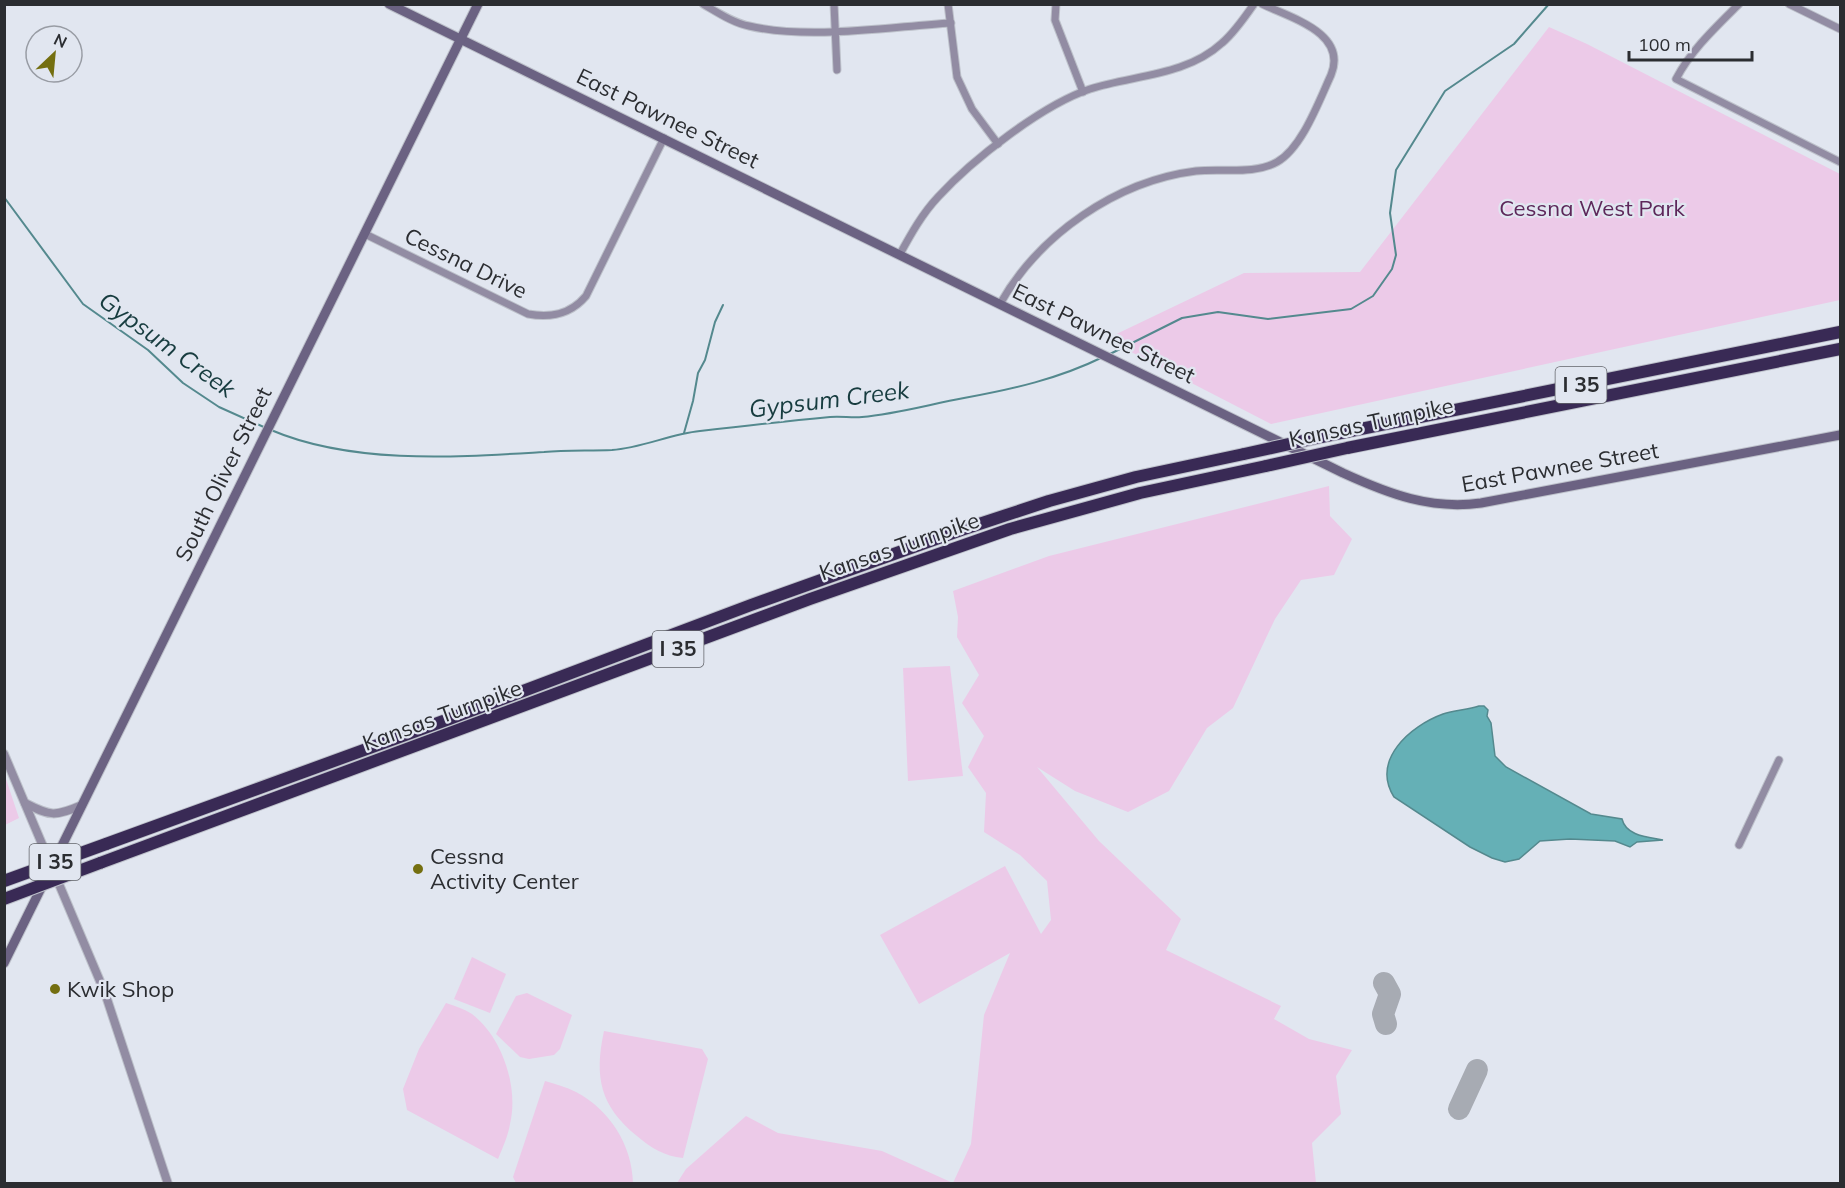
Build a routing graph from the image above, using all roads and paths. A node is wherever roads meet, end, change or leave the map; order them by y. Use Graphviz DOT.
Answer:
graph roads {
  1 [pos="389,4"];
  2 [pos="478,4"];
  3 [pos="703,4"];
  4 [pos="834,4"];
  5 [pos="948,4"];
  6 [pos="1056,4"];
  7 [pos="1254,4"];
  8 [pos="1262,4"];
  9 [pos="1739,4"];
  10 [pos="1789,4"];
  11 [pos="951,22"];
  12 [pos="1840,30"];
  13 [pos="836,32"];
  14 [pos="462,39"];
  15 [pos="837,70"];
  16 [pos="1083,92"];
  17 [pos="664,138"];
  18 [pos="998,144"];
  19 [pos="1840,162"];
  20 [pos="365,234"];
  21 [pos="900,254"];
  22 [pos="1000,304"];
  23 [pos="1840,332"];
  24 [pos="1840,349"];
  25 [pos="1840,435"];
  26 [pos="4,754"];
  27 [pos="1779,760"];
  28 [pos="25,803"];
  29 [pos="81,805"];
  30 [pos="1739,845"];
  31 [pos="52,866"];
  32 [pos="4,881"];
  33 [pos="4,899"];
  34 [pos="4,963"];
  35 [pos="168,1184"];
  1 -- 14 [label="main road, East Pawnee Street"];
  2 -- 14 [label="main road, South Oliver Street"];
  3 -- 13 [label="street"];
  4 -- 13 [label="street"];
  5 -- 11 [label="street"];
  6 -- 16 [label="street"];
  7 -- 16 [label="street"];
  8 -- 22 [label="street"];
  9 -- 19 [label="street"];
  10 -- 12 [label="street"];
  11 -- 13 [label="street"];
  11 -- 18 [label="street"];
  13 -- 15 [label="street"];
  14 -- 17 [label="main road, East Pawnee Street"];
  14 -- 20 [label="main road, South Oliver Street"];
  16 -- 18 [label="street"];
  17 -- 20 [label="street, Cessna Drive"];
  17 -- 21 [label="main road, East Pawnee Street"];
  18 -- 21 [label="street"];
  20 -- 29 [label="main road, South Oliver Street"];
  21 -- 22 [label="main road, East Pawnee Street"];
  22 -- 25 [label="main road, East Pawnee Street"];
  23 -- 32 [label="highway, Kansas Turnpike / I 35, bridge"];
  24 -- 33 [label="highway, Kansas Turnpike / I 35, bridge"];
  26 -- 28 [label="street"];
  27 -- 30 [label="street"];
  28 -- 29 [label="street"];
  28 -- 31 [label="street"];
  29 -- 31 [label="main road, South Oliver Street"];
  31 -- 34 [label="main road, South Oliver Street"];
  31 -- 35 [label="street"];
}
